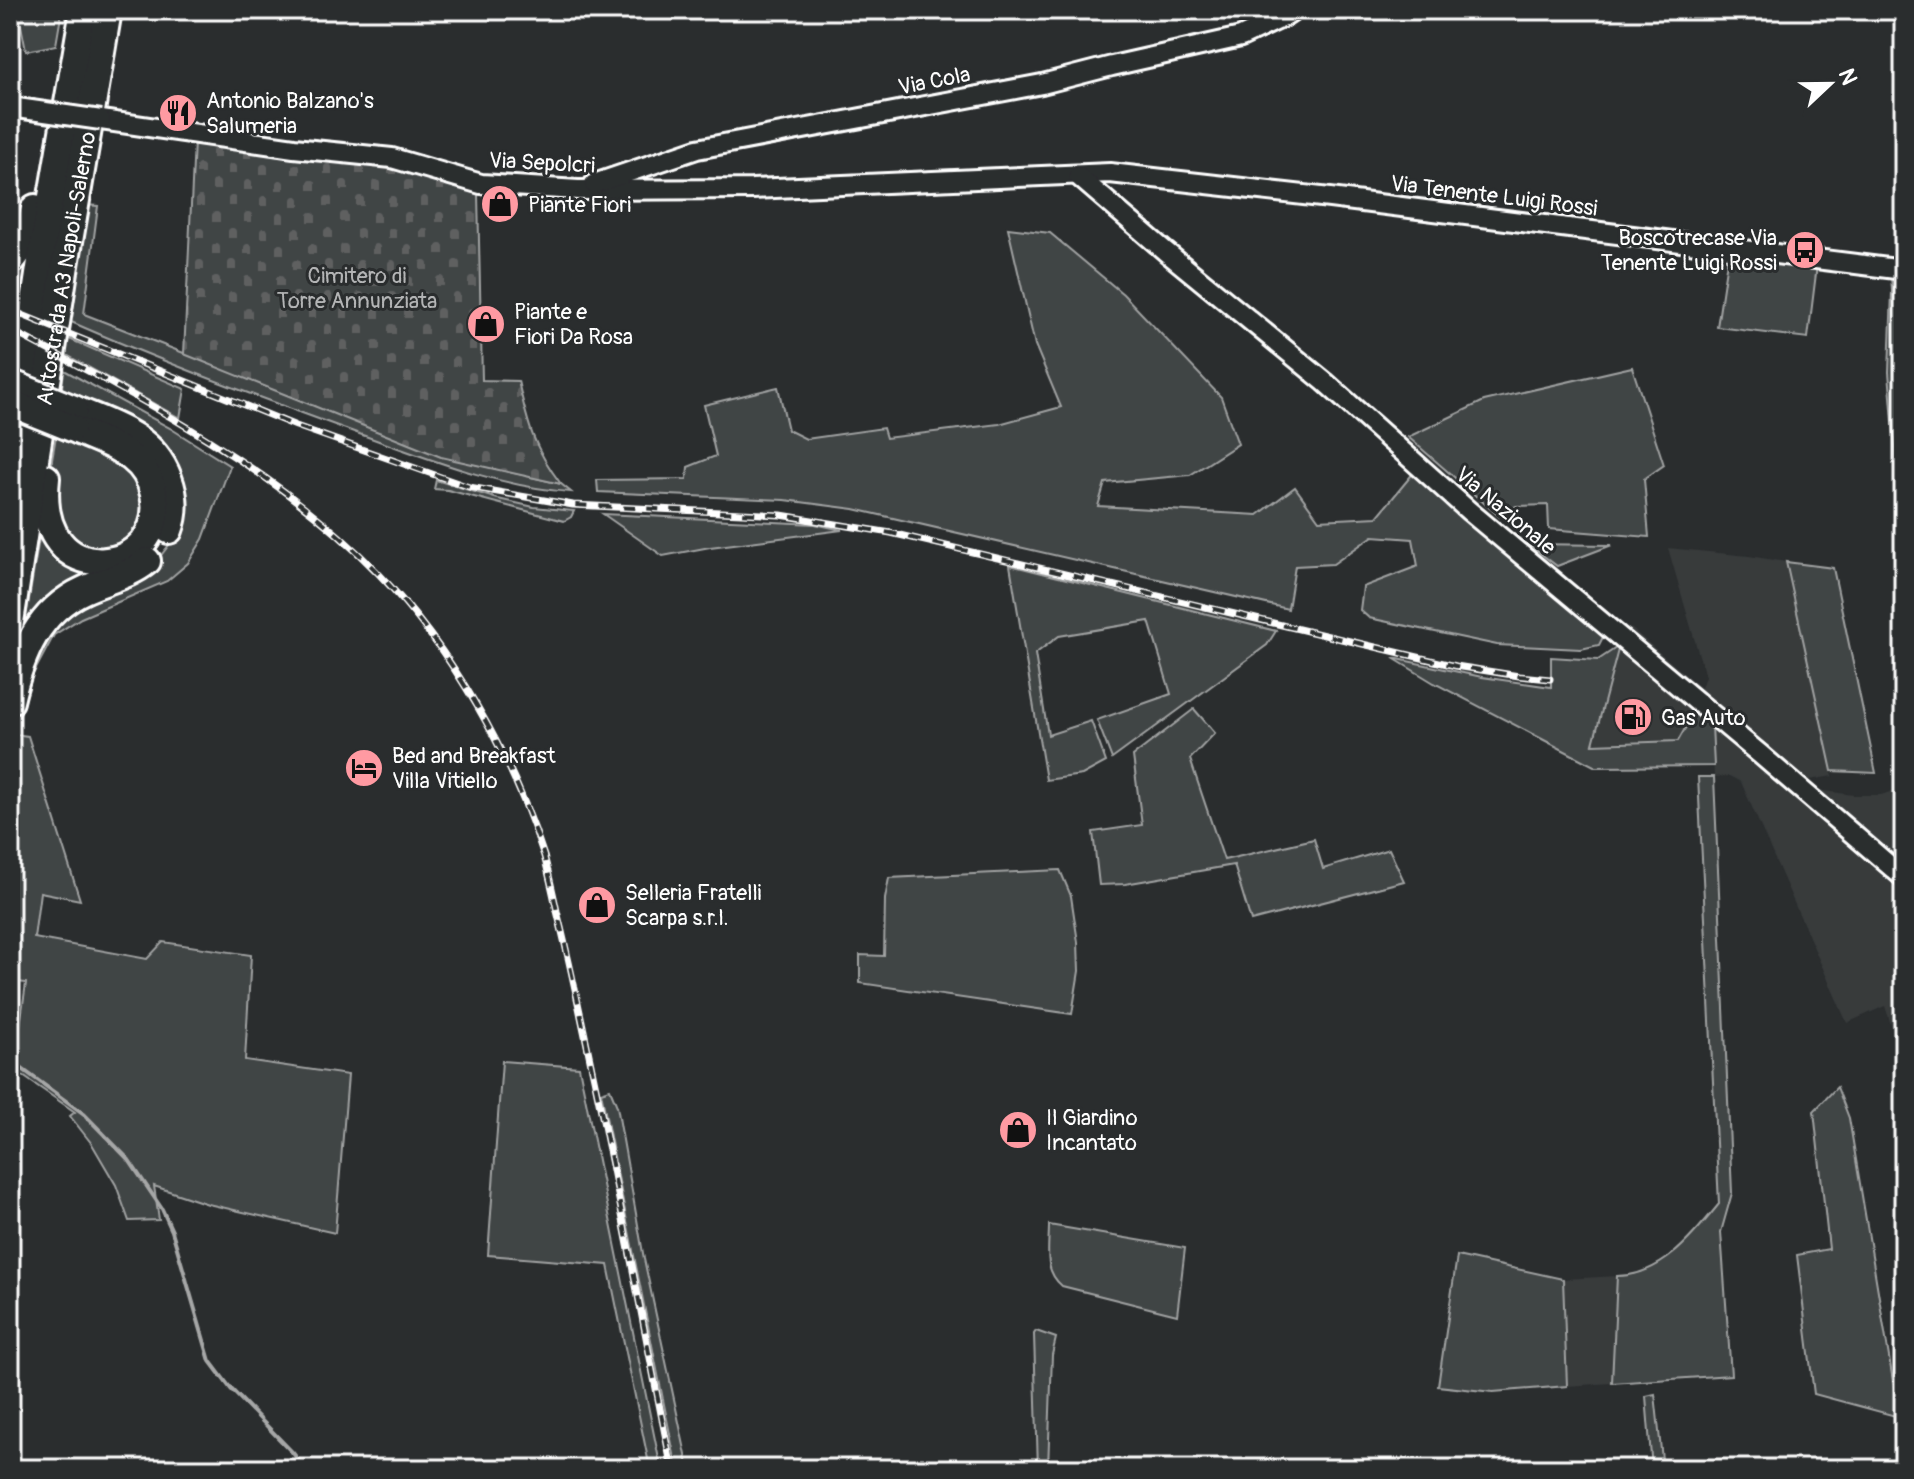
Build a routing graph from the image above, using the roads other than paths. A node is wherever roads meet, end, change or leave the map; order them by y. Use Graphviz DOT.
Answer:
graph roads {
  1 [pos="82,10"];
  2 [pos="108,10"];
  3 [pos="1295,10"];
  4 [pos="10,107"];
  5 [pos="1078,176"];
  6 [pos="578,190"];
  7 [pos="10,262"];
  8 [pos="1904,270"];
  9 [pos="53,343"];
  10 [pos="10,383"];
  11 [pos="10,403"];
  12 [pos="73,419"];
  13 [pos="10,467"];
  14 [pos="10,622"];
  15 [pos="10,701"];
  16 [pos="1904,878"];
  1 -- 7 [label="highway"];
  1 -- 13 [label="highway, Autostrada A3 Napoli-Salerno"];
  2 -- 9 [label="highway, Autostrada A3 Napoli-Salerno"];
  3 -- 6 [label="street, Via Cola"];
  4 -- 6 [label="street, Via Sepolcri, bridge"];
  5 -- 6 [label="street, Via Sepolcri"];
  5 -- 8 [label="street, Via Tenente Luigi Rossi"];
  5 -- 16 [label="street, Via Nazionale"];
  9 -- 12 [label="highway"];
  9 -- 14 [label="highway, Autostrada A3 Napoli-Salerno"];
  10 -- 12 [label="highway, bridge"];
  11 -- 12 [label="highway, bridge"];
  12 -- 15 [label="highway"];
}
